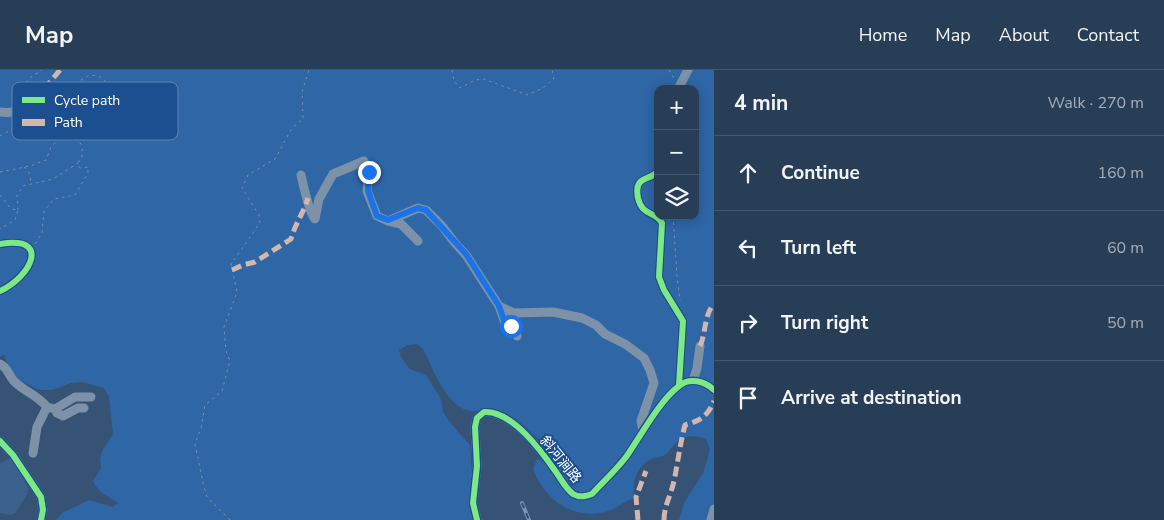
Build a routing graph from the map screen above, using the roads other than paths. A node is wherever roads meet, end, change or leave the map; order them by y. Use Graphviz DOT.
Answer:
graph roads {
  1 [pos="688,70"];
  2 [pos="680,85"];
  3 [pos="655,175"];
  4 [pos="301,176"];
  5 [pos="388,220"];
  6 [pos="418,241"];
  7 [pos="0,244"];
  8 [pos="0,291"];
  9 [pos="499,306"];
  10 [pos="518,336"];
  11 [pos="700,346"];
  12 [pos="0,364"];
  13 [pos="692,381"];
  14 [pos="679,385"];
  15 [pos="714,390"];
  16 [pos="91,397"];
  17 [pos="51,408"];
  18 [pos="84,408"];
  19 [pos="643,430"];
  20 [pos="0,441"];
  21 [pos="34,453"];
  22 [pos="714,509"];
  23 [pos="41,520"];
  24 [pos="477,520"];
  25 [pos="711,520"];
  1 -- 2 [label="street"];
  3 -- 14 [label="street"];
  4 -- 5 [label="street"];
  5 -- 6 [label="street"];
  5 -- 9 [label="street"];
  7 -- 8 [label="street"];
  9 -- 10 [label="street"];
  9 -- 19 [label="street"];
  11 -- 13 [label="street"];
  12 -- 17 [label="street"];
  13 -- 14 [label="street"];
  13 -- 15 [label="street"];
  14 -- 19 [label="street, 斜河涧路"];
  16 -- 17 [label="street"];
  17 -- 18 [label="street"];
  17 -- 21 [label="street"];
  19 -- 24 [label="street, 斜河涧路"];
  20 -- 23 [label="street"];
  22 -- 25 [label="street"];
}
